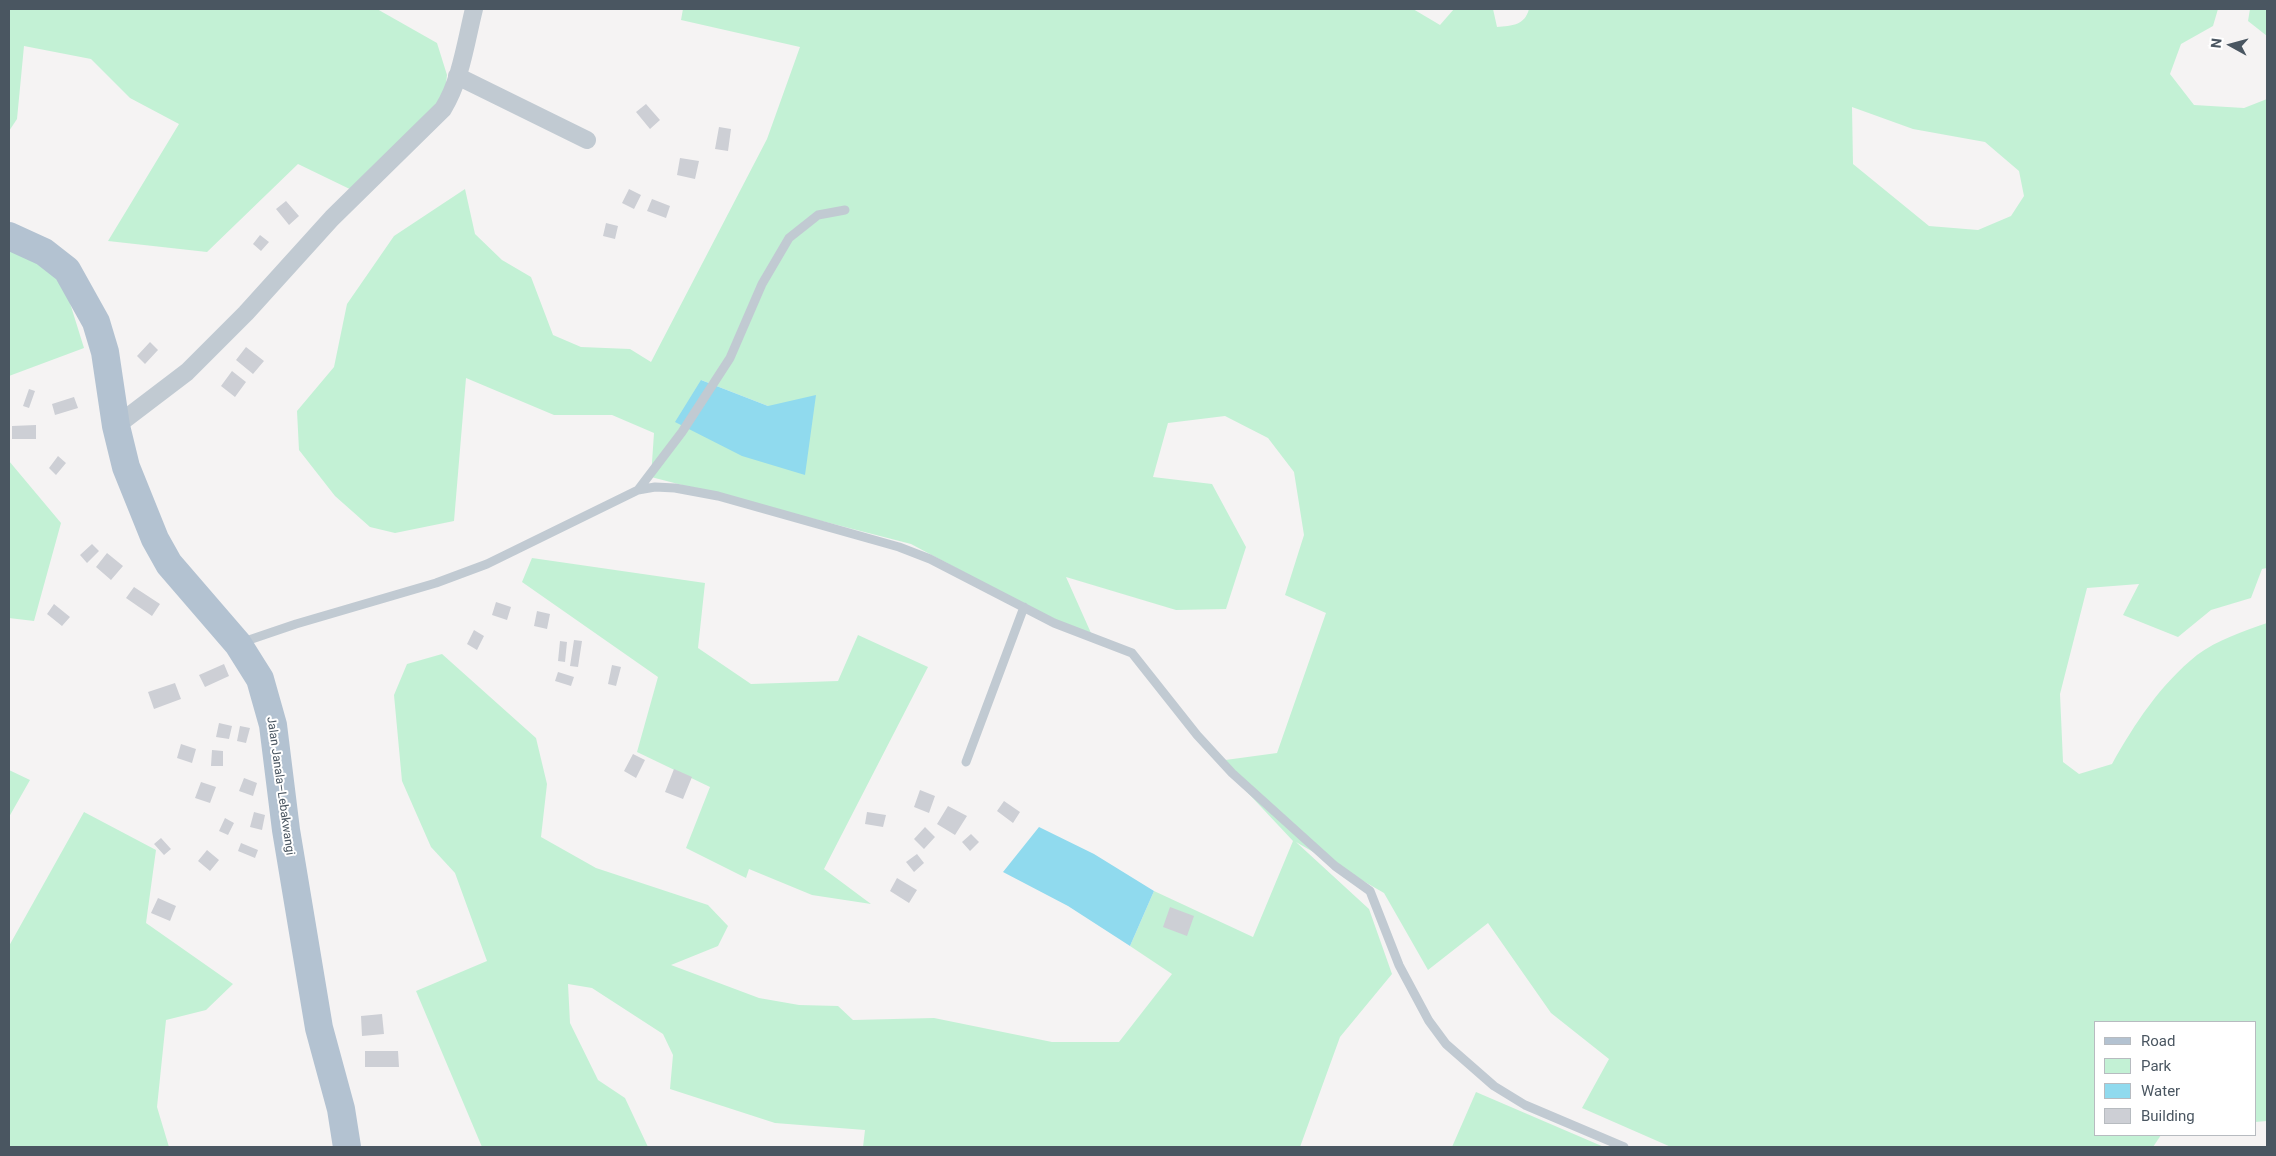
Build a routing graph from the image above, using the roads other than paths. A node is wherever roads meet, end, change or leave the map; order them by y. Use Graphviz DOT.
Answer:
graph roads {
  1 [pos="474,9"];
  2 [pos="456,76"];
  3 [pos="587,140"];
  4 [pos="844,210"];
  5 [pos="9,236"];
  6 [pos="116,426"];
  7 [pos="638,490"];
  8 [pos="1024,607"];
  9 [pos="238,644"];
  10 [pos="966,762"];
  11 [pos="347,1147"];
  12 [pos="1624,1147"];
  1 -- 2 [label="street"];
  2 -- 3 [label="street"];
  2 -- 6 [label="street"];
  4 -- 7 [label="lane"];
  5 -- 6 [label="main road, Jalan Janala–Lebakwangi"];
  6 -- 9 [label="main road, Jalan Janala–Lebakwangi"];
  7 -- 8 [label="lane"];
  7 -- 9 [label="lane"];
  8 -- 10 [label="lane"];
  8 -- 12 [label="lane"];
  9 -- 11 [label="main road, Jalan Janala–Lebakwangi"];
}
